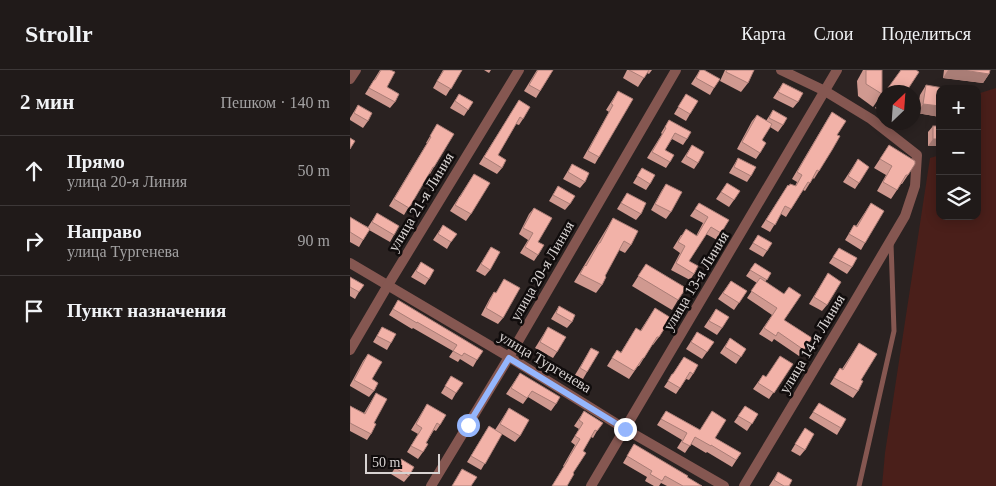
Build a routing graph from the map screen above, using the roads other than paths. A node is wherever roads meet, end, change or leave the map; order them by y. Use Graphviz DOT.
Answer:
graph roads {
  1 [pos="356,70"];
  2 [pos="519,70"];
  3 [pos="676,70"];
  4 [pos="781,70"];
  5 [pos="837,70"];
  6 [pos="350,80"];
  7 [pos="825,91"];
  8 [pos="890,240"];
  9 [pos="350,264"];
  10 [pos="388,285"];
  11 [pos="350,350"];
  12 [pos="509,358"];
  13 [pos="625,429"];
  14 [pos="431,486"];
  15 [pos="591,486"];
  16 [pos="724,486"];
  17 [pos="744,486"];
  18 [pos="859,486"];
  1 -- 6 [label="street"];
  2 -- 10 [label="street, улица 21-я Линия"];
  3 -- 12 [label="street, улица 20-я Линия"];
  4 -- 7 [label="street"];
  5 -- 7 [label="street, улица 13-я Линия"];
  7 -- 8 [label="street, улица 14-я Линия"];
  7 -- 13 [label="street, улица 13-я Линия"];
  8 -- 17 [label="street, улица 14-я Линия"];
  8 -- 18 [label="lane"];
  9 -- 10 [label="street, улица Тургенева"];
  10 -- 11 [label="street, улица 21-я Линия"];
  10 -- 12 [label="street, улица Тургенева"];
  12 -- 13 [label="street, улица Тургенева"];
  12 -- 14 [label="street, улица 20-я Линия"];
  13 -- 15 [label="street, улица 13-я Линия"];
  13 -- 16 [label="street, улица Тургенева"];
}
